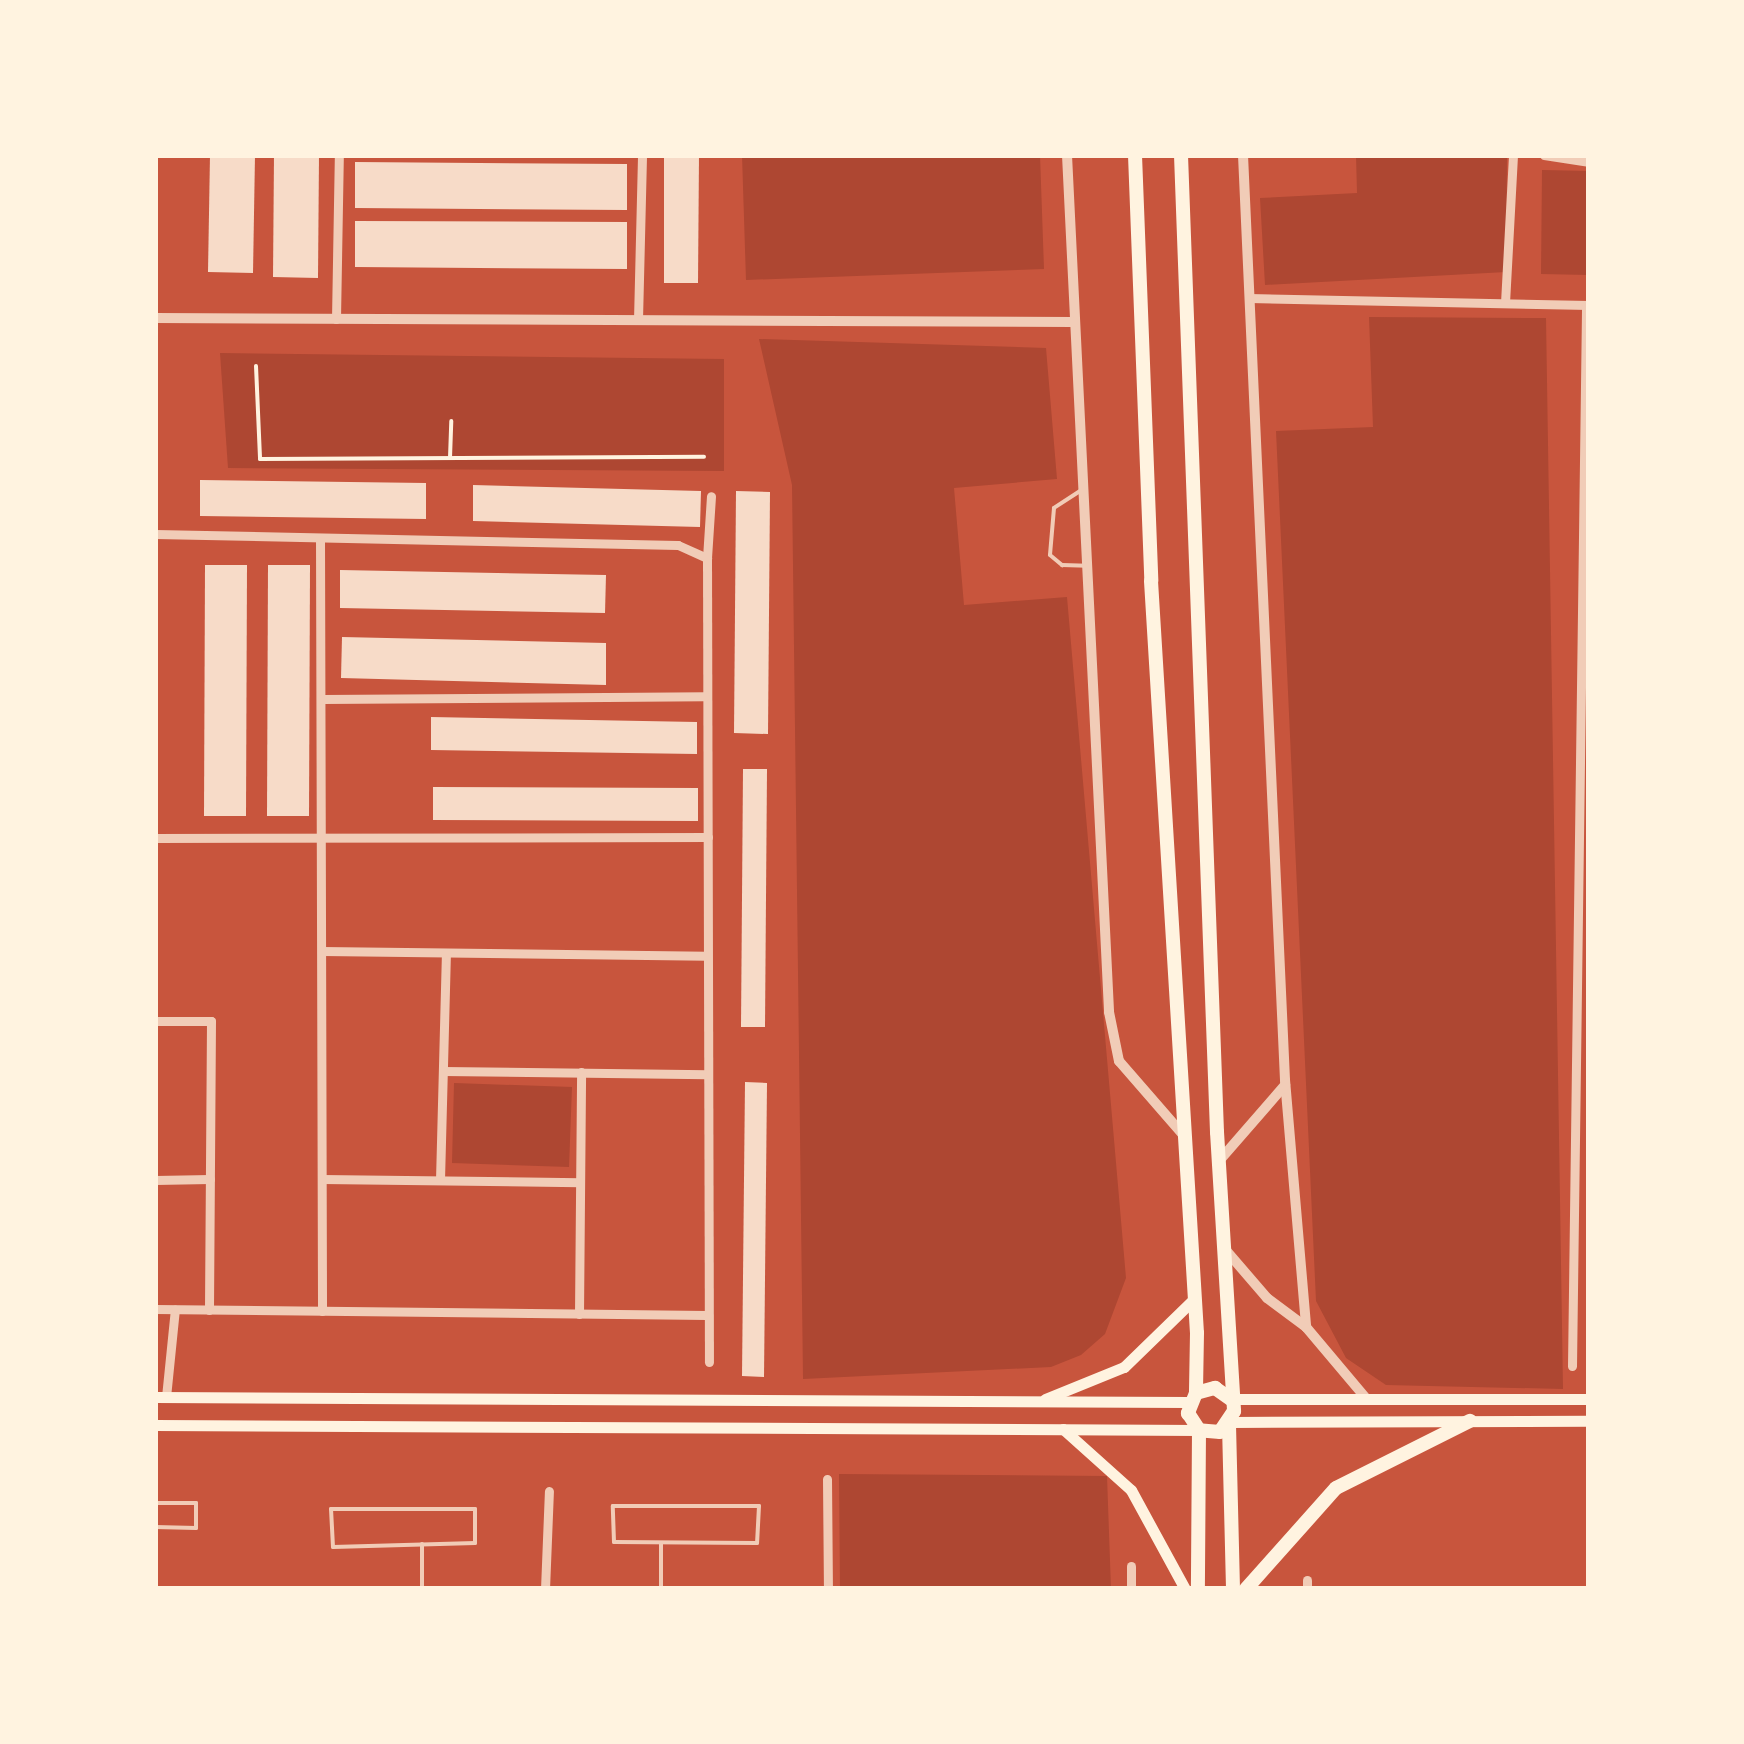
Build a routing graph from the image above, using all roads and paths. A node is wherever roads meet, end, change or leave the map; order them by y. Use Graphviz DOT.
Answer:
graph roads {
  1 [pos="340,155"];
  2 [pos="642,155"];
  3 [pos="1067,155"];
  4 [pos="1135,155"];
  5 [pos="1181,155"];
  6 [pos="1243,155"];
  7 [pos="1513,155"];
  8 [pos="1544,155"];
  9 [pos="1589,162"];
  10 [pos="1249,298"];
  11 [pos="1505,303"];
  12 [pos="1588,305"];
  13 [pos="155,318"];
  14 [pos="336,318"];
  15 [pos="638,320"];
  16 [pos="1073,322"];
  17 [pos="256,366"];
  18 [pos="451,421"];
  19 [pos="704,457"];
  20 [pos="450,458"];
  21 [pos="1082,490"];
  22 [pos="712,496"];
  23 [pos="155,534"];
  24 [pos="320,538"];
  25 [pos="707,558"];
  26 [pos="1087,566"];
  27 [pos="705,696"];
  28 [pos="322,698"];
  29 [pos="1585,766"];
  30 [pos="708,837"];
  31 [pos="155,838"];
  32 [pos="325,838"];
  33 [pos="322,952"];
  34 [pos="446,953"];
  35 [pos="706,956"];
  36 [pos="155,1021"];
  37 [pos="1584,1037"];
  38 [pos="442,1071"];
  39 [pos="581,1072"];
  40 [pos="707,1074"];
  41 [pos="1286,1084"];
  42 [pos="1186,1138"];
  43 [pos="1219,1161"];
  44 [pos="210,1179"];
  45 [pos="322,1179"];
  46 [pos="155,1180"];
  47 [pos="440,1180"];
  48 [pos="580,1182"];
  49 [pos="1223,1248"];
  50 [pos="1195,1298"];
  51 [pos="155,1309"];
  52 [pos="174,1309"];
  53 [pos="209,1310"];
  54 [pos="322,1311"];
  55 [pos="579,1314"];
  56 [pos="707,1316"];
  57 [pos="1573,1316"];
  58 [pos="1589,1316"];
  59 [pos="1306,1328"];
  60 [pos="708,1362"];
  61 [pos="1572,1366"];
  62 [pos="160,1397"];
  63 [pos="1365,1397"];
  64 [pos="1193,1398"];
  65 [pos="1231,1399"];
  66 [pos="1589,1399"];
  67 [pos="1036,1402"];
  68 [pos="1470,1421"];
  69 [pos="1589,1421"];
  70 [pos="1230,1424"];
  71 [pos="155,1425"];
  72 [pos="1059,1427"];
  73 [pos="1199,1430"];
  74 [pos="827,1479"];
  75 [pos="548,1491"];
  76 [pos="155,1503"];
  77 [pos="155,1527"];
  78 [pos="661,1542"];
  79 [pos="422,1544"];
  80 [pos="1131,1566"];
  81 [pos="422,1589"];
  82 [pos="545,1589"];
  83 [pos="661,1589"];
  84 [pos="828,1589"];
  85 [pos="1131,1589"];
  86 [pos="1186,1589"];
  87 [pos="1198,1589"];
  88 [pos="1232,1589"];
  89 [pos="1246,1589"];
  1 -- 14 [label="street"];
  2 -- 15 [label="street"];
  3 -- 16 [label="street"];
  4 -- 42 [label="highway"];
  5 -- 43 [label="highway"];
  6 -- 10 [label="street"];
  7 -- 11 [label="street"];
  8 -- 9 [label="street"];
  10 -- 11 [label="street"];
  10 -- 41 [label="street"];
  11 -- 12 [label="street"];
  12 -- 29 [label="street"];
  13 -- 14 [label="street"];
  14 -- 15 [label="street"];
  15 -- 16 [label="street"];
  16 -- 21 [label="street"];
  17 -- 20 [label="path"];
  18 -- 20 [label="path"];
  19 -- 20 [label="path"];
  21 -- 26 [label="street"];
  21 -- 26 [label="lane"];
  22 -- 25 [label="street"];
  23 -- 24 [label="street"];
  24 -- 25 [label="street"];
  24 -- 28 [label="street"];
  25 -- 27 [label="street"];
  26 -- 42 [label="street"];
  27 -- 28 [label="street"];
  27 -- 30 [label="street"];
  28 -- 32 [label="street"];
  29 -- 37 [label="street"];
  30 -- 32 [label="street"];
  30 -- 35 [label="street"];
  31 -- 32 [label="street"];
  32 -- 33 [label="street"];
  33 -- 34 [label="street"];
  33 -- 45 [label="street"];
  34 -- 35 [label="street"];
  34 -- 38 [label="street"];
  35 -- 40 [label="street"];
  36 -- 44 [label="street"];
  37 -- 57 [label="street"];
  38 -- 39 [label="street"];
  38 -- 47 [label="street"];
  39 -- 40 [label="street"];
  39 -- 48 [label="street"];
  40 -- 56 [label="street"];
  41 -- 43 [label="street"];
  41 -- 59 [label="street"];
  42 -- 50 [label="highway"];
  43 -- 49 [label="highway"];
  44 -- 46 [label="street"];
  44 -- 53 [label="street"];
  45 -- 47 [label="street"];
  45 -- 54 [label="street"];
  47 -- 48 [label="street"];
  48 -- 55 [label="street"];
  49 -- 59 [label="street"];
  49 -- 65 [label="highway"];
  50 -- 64 [label="highway"];
  50 -- 67 [label="main road"];
  51 -- 52 [label="street"];
  52 -- 53 [label="street"];
  52 -- 62 [label="street"];
  53 -- 54 [label="street"];
  54 -- 55 [label="street"];
  55 -- 56 [label="street"];
  56 -- 60 [label="street"];
  57 -- 58 [label="street"];
  57 -- 61 [label="street"];
  59 -- 63 [label="street"];
  62 -- 67 [label="main road"];
  63 -- 65 [label="main road"];
  63 -- 66 [label="main road"];
  64 -- 65 [label="highway"];
  64 -- 67 [label="main road"];
  64 -- 73 [label="highway"];
  65 -- 70 [label="highway"];
  68 -- 69 [label="main road"];
  68 -- 70 [label="main road"];
  68 -- 89 [label="highway"];
  70 -- 73 [label="highway"];
  70 -- 88 [label="highway"];
  71 -- 72 [label="main road"];
  72 -- 73 [label="main road"];
  72 -- 86 [label="main road"];
  73 -- 87 [label="highway"];
  74 -- 84 [label="street"];
  75 -- 82 [label="street"];
  76 -- 77 [label="lane"];
  78 -- 78 [label="lane"];
  78 -- 83 [label="lane"];
  79 -- 79 [label="lane"];
  79 -- 81 [label="lane"];
  80 -- 85 [label="street"];
}
